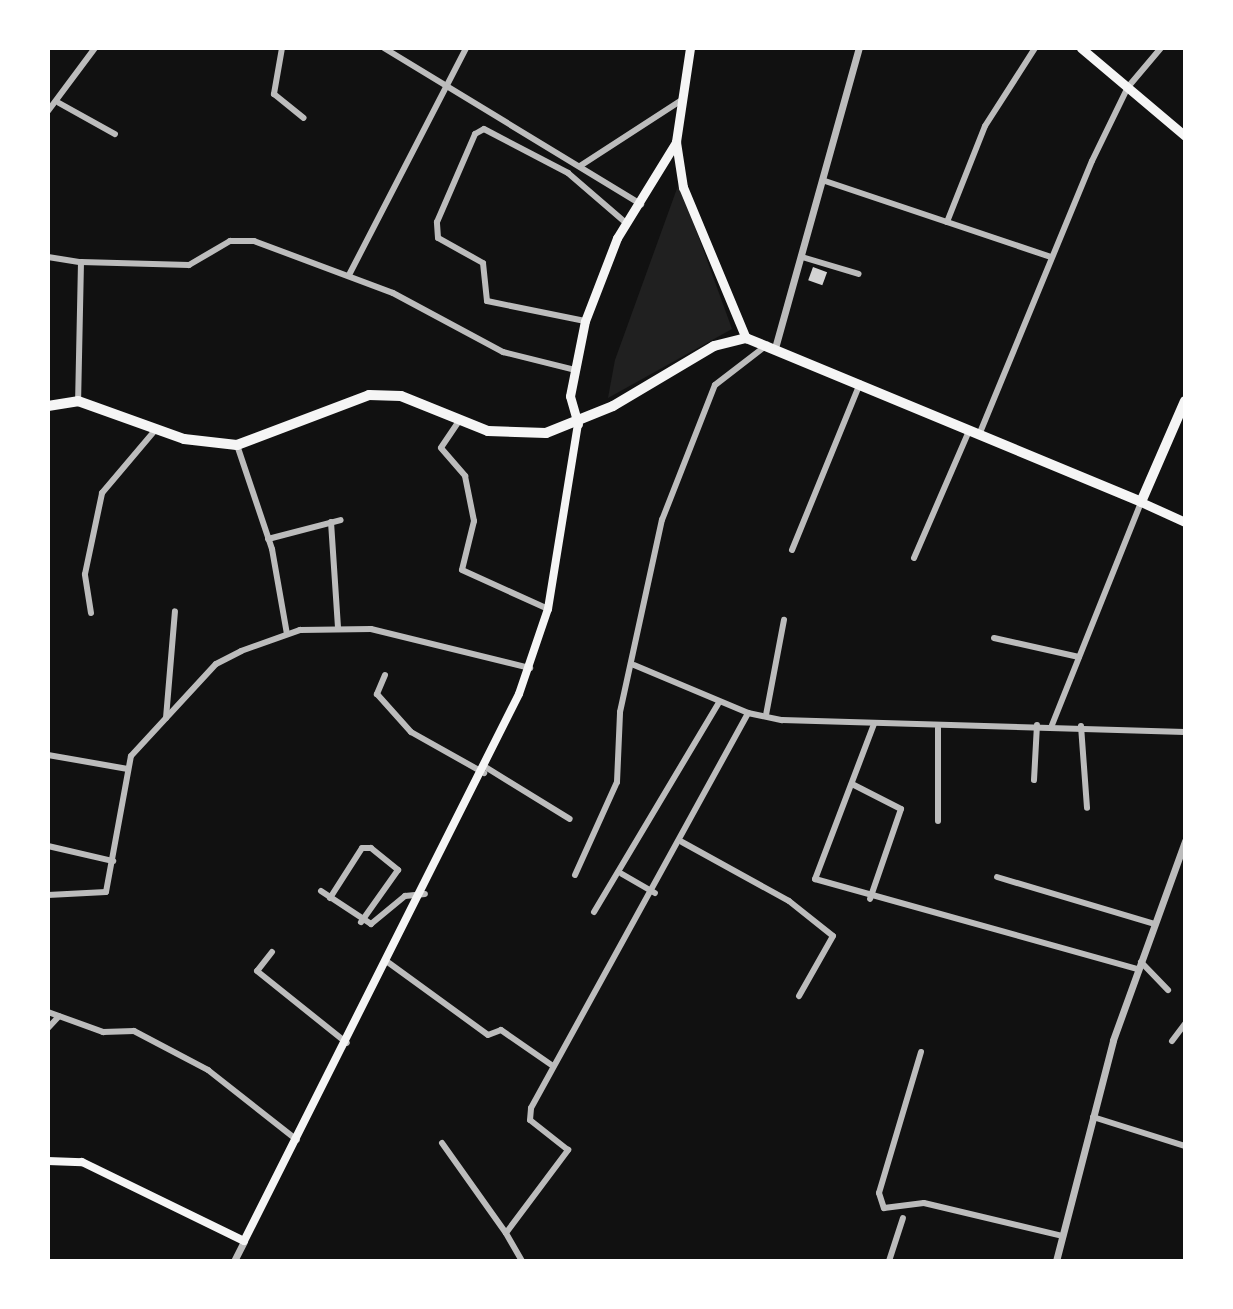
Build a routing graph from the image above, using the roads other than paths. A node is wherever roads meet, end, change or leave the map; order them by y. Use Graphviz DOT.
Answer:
graph roads {
  1 [pos="95,48"];
  2 [pos="282,48"];
  3 [pos="384,48"];
  4 [pos="466,48"];
  5 [pos="690,48"];
  6 [pos="859,48"];
  7 [pos="1035,48"];
  8 [pos="1081,48"];
  9 [pos="1161,48"];
  10 [pos="448,85"];
  11 [pos="1128,87"];
  12 [pos="680,101"];
  13 [pos="59,103"];
  14 [pos="48,111"];
  15 [pos="304,118"];
  16 [pos="115,134"];
  17 [pos="1185,136"];
  18 [pos="676,142"];
  19 [pos="580,166"];
  20 [pos="825,181"];
  21 [pos="641,204"];
  22 [pos="625,222"];
  23 [pos="947,222"];
  24 [pos="48,257"];
  25 [pos="802,257"];
  26 [pos="1051,257"];
  27 [pos="81,262"];
  28 [pos="859,274"];
  29 [pos="349,275"];
  30 [pos="585,321"];
  31 [pos="746,338"];
  32 [pos="771,346"];
  33 [pos="575,370"];
  34 [pos="860,383"];
  35 [pos="78,401"];
  36 [pos="1185,401"];
  37 [pos="48,406"];
  38 [pos="459,421"];
  39 [pos="578,424"];
  40 [pos="157,428"];
  41 [pos="974,433"];
  42 [pos="237,445"];
  43 [pos="1141,502"];
  44 [pos="341,520"];
  45 [pos="331,522"];
  46 [pos="1185,522"];
  47 [pos="268,539"];
  48 [pos="792,550"];
  49 [pos="914,558"];
  50 [pos="548,609"];
  51 [pos="175,611"];
  52 [pos="91,613"];
  53 [pos="784,620"];
  54 [pos="338,628"];
  55 [pos="287,634"];
  56 [pos="994,638"];
  57 [pos="1079,657"];
  58 [pos="634,665"];
  59 [pos="530,668"];
  60 [pos="385,675"];
  61 [pos="719,702"];
  62 [pos="748,713"];
  63 [pos="766,715"];
  64 [pos="166,718"];
  65 [pos="874,724"];
  66 [pos="1037,725"];
  67 [pos="1052,725"];
  68 [pos="1081,726"];
  69 [pos="938,728"];
  70 [pos="1185,732"];
  71 [pos="48,755"];
  72 [pos="128,769"];
  73 [pos="485,770"];
  74 [pos="1034,780"];
  75 [pos="852,784"];
  76 [pos="1087,808"];
  77 [pos="570,819"];
  78 [pos="938,821"];
  79 [pos="1185,841"];
  80 [pos="682,842"];
  81 [pos="48,846"];
  82 [pos="113,861"];
  83 [pos="622,874"];
  84 [pos="575,875"];
  85 [pos="997,877"];
  86 [pos="321,891"];
  87 [pos="655,893"];
  88 [pos="425,894"];
  89 [pos="48,895"];
  90 [pos="330,898"];
  91 [pos="870,899"];
  92 [pos="594,912"];
  93 [pos="361,922"];
  94 [pos="1155,924"];
  95 [pos="272,952"];
  96 [pos="389,963"];
  97 [pos="1140,965"];
  98 [pos="1168,990"];
  99 [pos="799,996"];
  100 [pos="48,1012"];
  101 [pos="59,1016"];
  102 [pos="1185,1024"];
  103 [pos="48,1028"];
  104 [pos="1172,1041"];
  105 [pos="347,1043"];
  106 [pos="921,1052"];
  107 [pos="553,1066"];
  108 [pos="1093,1117"];
  109 [pos="297,1140"];
  110 [pos="442,1143"];
  111 [pos="1185,1146"];
  112 [pos="48,1161"];
  113 [pos="903,1218"];
  114 [pos="506,1233"];
  115 [pos="1063,1236"];
  116 [pos="244,1241"];
  117 [pos="234,1261"];
  118 [pos="522,1261"];
  119 [pos="889,1261"];
  120 [pos="1056,1261"];
  1 -- 13 [label="street"];
  2 -- 15 [label="street"];
  3 -- 10 [label="street"];
  4 -- 10 [label="street"];
  5 -- 12 [label="main road"];
  6 -- 20 [label="street"];
  7 -- 23 [label="street"];
  8 -- 11 [label="main road"];
  9 -- 11 [label="street"];
  10 -- 19 [label="street"];
  10 -- 29 [label="street"];
  11 -- 17 [label="main road"];
  11 -- 26 [label="street"];
  12 -- 18 [label="main road"];
  12 -- 19 [label="street"];
  13 -- 14 [label="street"];
  13 -- 16 [label="street"];
  18 -- 21 [label="main road"];
  18 -- 31 [label="main road"];
  19 -- 21 [label="street"];
  20 -- 23 [label="street"];
  20 -- 25 [label="street"];
  21 -- 22 [label="main road"];
  22 -- 30 [label="main road"];
  22 -- 30 [label="street"];
  23 -- 26 [label="street"];
  24 -- 27 [label="street"];
  25 -- 28 [label="street"];
  25 -- 32 [label="street"];
  26 -- 41 [label="street"];
  27 -- 29 [label="street"];
  27 -- 35 [label="street"];
  29 -- 33 [label="street"];
  30 -- 33 [label="main road"];
  31 -- 32 [label="highway"];
  31 -- 39 [label="highway"];
  32 -- 34 [label="highway"];
  32 -- 58 [label="street"];
  33 -- 39 [label="main road"];
  34 -- 41 [label="highway"];
  34 -- 48 [label="street"];
  35 -- 37 [label="highway"];
  35 -- 40 [label="highway"];
  36 -- 43 [label="highway"];
  38 -- 39 [label="highway"];
  38 -- 42 [label="highway"];
  38 -- 50 [label="street"];
  39 -- 50 [label="main road"];
  40 -- 42 [label="highway"];
  40 -- 52 [label="street"];
  41 -- 43 [label="highway"];
  41 -- 49 [label="street"];
  42 -- 47 [label="street"];
  43 -- 46 [label="main road"];
  43 -- 57 [label="street"];
  44 -- 45 [label="street"];
  45 -- 47 [label="street"];
  45 -- 54 [label="street"];
  47 -- 55 [label="street"];
  50 -- 59 [label="main road"];
  51 -- 64 [label="street"];
  53 -- 63 [label="street"];
  54 -- 55 [label="street"];
  54 -- 59 [label="street"];
  55 -- 64 [label="street"];
  56 -- 57 [label="street"];
  57 -- 67 [label="street"];
  58 -- 61 [label="street"];
  58 -- 84 [label="street"];
  59 -- 73 [label="main road"];
  60 -- 73 [label="street"];
  61 -- 62 [label="street"];
  61 -- 83 [label="street"];
  62 -- 63 [label="street"];
  62 -- 80 [label="street"];
  63 -- 65 [label="street"];
  64 -- 72 [label="street"];
  65 -- 69 [label="street"];
  65 -- 75 [label="street"];
  66 -- 67 [label="street"];
  66 -- 69 [label="street"];
  66 -- 74 [label="street"];
  67 -- 68 [label="street"];
  68 -- 70 [label="street"];
  68 -- 76 [label="street"];
  69 -- 78 [label="street"];
  71 -- 72 [label="street"];
  72 -- 82 [label="street"];
  73 -- 77 [label="street"];
  73 -- 88 [label="main road"];
  75 -- 91 [label="street"];
  75 -- 91 [label="street"];
  79 -- 94 [label="street"];
  80 -- 87 [label="street"];
  80 -- 99 [label="street"];
  81 -- 82 [label="street"];
  82 -- 89 [label="street"];
  83 -- 87 [label="street"];
  83 -- 92 [label="street"];
  85 -- 94 [label="street"];
  86 -- 90 [label="street"];
  87 -- 107 [label="street"];
  88 -- 93 [label="street"];
  88 -- 96 [label="main road"];
  90 -- 93 [label="street"];
  90 -- 93 [label="street"];
  91 -- 97 [label="street"];
  94 -- 97 [label="street"];
  95 -- 105 [label="street"];
  96 -- 105 [label="main road"];
  96 -- 107 [label="street"];
  97 -- 98 [label="street"];
  97 -- 108 [label="street"];
  100 -- 101 [label="street"];
  101 -- 103 [label="street"];
  101 -- 109 [label="street"];
  102 -- 104 [label="street"];
  105 -- 109 [label="main road"];
  106 -- 115 [label="street"];
  107 -- 114 [label="street"];
  108 -- 111 [label="street"];
  108 -- 115 [label="street"];
  109 -- 116 [label="main road"];
  110 -- 114 [label="street"];
  112 -- 116 [label="main road"];
  113 -- 119 [label="street"];
  114 -- 118 [label="street"];
  115 -- 120 [label="street"];
  116 -- 117 [label="street"];
}
